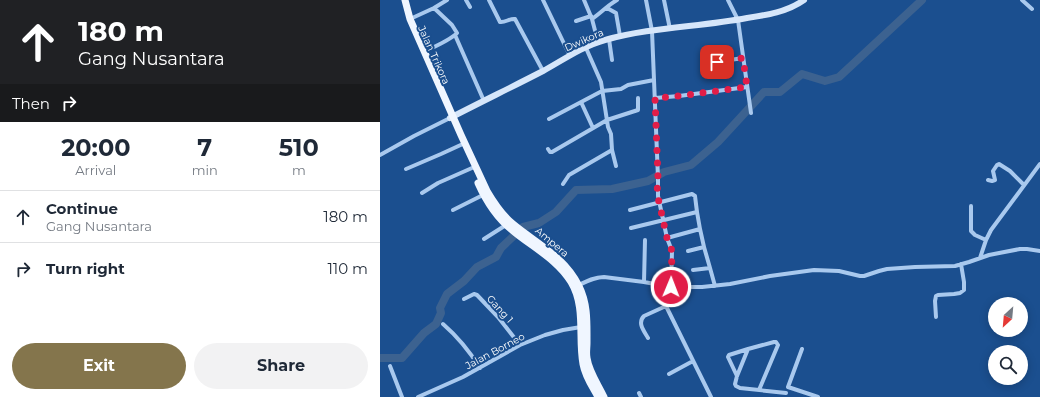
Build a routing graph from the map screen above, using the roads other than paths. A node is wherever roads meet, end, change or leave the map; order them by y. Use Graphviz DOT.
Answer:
graph roads {
  1 [pos="400,0"];
  2 [pos="405,0"];
  3 [pos="447,0"];
  4 [pos="466,0"];
  5 [pos="488,0"];
  6 [pos="543,0"];
  7 [pos="584,0"];
  8 [pos="617,0"];
  9 [pos="646,0"];
  10 [pos="664,0"];
  11 [pos="728,0"];
  12 [pos="804,0"];
  13 [pos="1022,0"];
  14 [pos="470,7"];
  15 [pos="434,8"];
  16 [pos="607,8"];
  17 [pos="1032,9"];
  18 [pos="591,17"];
  19 [pos="409,19"];
  20 [pos="738,20"];
  21 [pos="576,21"];
  22 [pos="670,29"];
  23 [pos="652,31"];
  24 [pos="455,35"];
  25 [pos="620,36"];
  26 [pos="609,39"];
  27 [pos="598,42"];
  28 [pos="586,48"];
  29 [pos="423,52"];
  30 [pos="570,56"];
  31 [pos="743,58"];
  32 [pos="612,60"];
  33 [pos="704,64"];
  34 [pos="543,71"];
  35 [pos="654,80"];
  36 [pos="747,87"];
  37 [pos="602,91"];
  38 [pos="638,98"];
  39 [pos="655,98"];
  40 [pos="484,101"];
  41 [pos="581,102"];
  42 [pos="751,113"];
  43 [pos="452,117"];
  44 [pos="549,119"];
  45 [pos="607,120"];
  46 [pos="593,128"];
  47 [pos="463,144"];
  48 [pos="548,149"];
  49 [pos="612,150"];
  50 [pos="380,155"];
  51 [pos="1040,164"];
  52 [pos="616,166"];
  53 [pos="472,168"];
  54 [pos="406,169"];
  55 [pos="988,180"];
  56 [pos="563,184"];
  57 [pos="1024,185"];
  58 [pos="422,193"];
  59 [pos="483,195"];
  60 [pos="659,202"];
  61 [pos="971,206"];
  62 [pos="453,210"];
  63 [pos="630,210"];
  64 [pos="697,212"];
  65 [pos="663,220"];
  66 [pos="511,227"];
  67 [pos="631,228"];
  68 [pos="700,229"];
  69 [pos="525,236"];
  70 [pos="667,238"];
  71 [pos="484,239"];
  72 [pos="645,240"];
  73 [pos="986,240"];
  74 [pos="704,247"];
  75 [pos="688,251"];
  76 [pos="1040,251"];
  77 [pos="980,258"];
  78 [pos="961,264"];
  79 [pos="710,268"];
  80 [pos="694,270"];
  81 [pos="644,282"];
  82 [pos="579,285"];
  83 [pos="658,285"];
  84 [pos="715,286"];
  85 [pos="671,287"];
  86 [pos="580,296"];
  87 [pos="464,299"];
  88 [pos="666,306"];
  89 [pos="936,317"];
  90 [pos="443,324"];
  91 [pos="581,327"];
  92 [pos="648,338"];
  93 [pos="520,345"];
  94 [pos="748,349"];
  95 [pos="802,349"];
  96 [pos="693,361"];
  97 [pos="390,366"];
  98 [pos="480,368"];
  99 [pos="669,374"];
  100 [pos="737,376"];
  101 [pos="788,387"];
  102 [pos="759,390"];
  103 [pos="786,395"];
  104 [pos="402,397"];
  105 [pos="418,397"];
  106 [pos="598,397"];
  107 [pos="604,397"];
  108 [pos="711,397"];
  109 [pos="815,397"];
  1 -- 19 [label="main road, Jalan Trikora"];
  2 -- 19 [label="main road, Jalan Trikora"];
  3 -- 15 [label="street"];
  4 -- 14 [label="street"];
  5 -- 34 [label="street"];
  6 -- 30 [label="street"];
  7 -- 18 [label="street"];
  8 -- 16 [label="street"];
  9 -- 23 [label="street"];
  10 -- 22 [label="street"];
  11 -- 20 [label="street"];
  12 -- 20 [label="street, Dwikora"];
  13 -- 17 [label="street"];
  15 -- 19 [label="street"];
  15 -- 24 [label="street"];
  16 -- 18 [label="street"];
  16 -- 25 [label="street"];
  18 -- 21 [label="street"];
  18 -- 27 [label="street"];
  19 -- 29 [label="main road, Jalan Trikora"];
  20 -- 22 [label="street, Dwikora"];
  20 -- 31 [label="street"];
  22 -- 23 [label="street, Dwikora"];
  23 -- 25 [label="street, Dwikora"];
  23 -- 35 [label="street"];
  24 -- 29 [label="street"];
  24 -- 40 [label="street"];
  25 -- 26 [label="street, Dwikora"];
  26 -- 27 [label="street, Dwikora"];
  26 -- 32 [label="street"];
  27 -- 28 [label="street, Dwikora"];
  28 -- 30 [label="street, Dwikora"];
  28 -- 37 [label="street"];
  29 -- 43 [label="main road, Jalan Trikora"];
  30 -- 34 [label="street, Dwikora"];
  31 -- 33 [label="street"];
  31 -- 36 [label="street"];
  34 -- 40 [label="street, Dwikora"];
  35 -- 37 [label="street"];
  35 -- 39 [label="street"];
  36 -- 39 [label="street"];
  36 -- 42 [label="street"];
  37 -- 41 [label="street"];
  37 -- 45 [label="street"];
  38 -- 45 [label="street"];
  39 -- 60 [label="street"];
  40 -- 43 [label="street, Dwikora"];
  41 -- 44 [label="street"];
  41 -- 46 [label="street"];
  43 -- 47 [label="main road, Ampera"];
  43 -- 50 [label="street"];
  45 -- 46 [label="street"];
  45 -- 49 [label="street"];
  46 -- 48 [label="street"];
  47 -- 53 [label="main road, Ampera"];
  47 -- 54 [label="street"];
  47 -- 66 [label="main road, Ampera"];
  49 -- 52 [label="street"];
  49 -- 56 [label="street"];
  51 -- 57 [label="street"];
  53 -- 58 [label="street"];
  53 -- 59 [label="main road, Ampera"];
  55 -- 57 [label="street"];
  57 -- 73 [label="street"];
  59 -- 62 [label="street"];
  59 -- 66 [label="main road, Ampera"];
  60 -- 63 [label="street"];
  60 -- 64 [label="street"];
  60 -- 65 [label="street"];
  61 -- 73 [label="street"];
  64 -- 65 [label="street"];
  64 -- 68 [label="street"];
  65 -- 67 [label="street"];
  65 -- 70 [label="street"];
  66 -- 69 [label="main road, Ampera"];
  66 -- 71 [label="street"];
  68 -- 70 [label="street"];
  68 -- 74 [label="street"];
  69 -- 82 [label="main road, Ampera"];
  69 -- 86 [label="main road, Ampera"];
  70 -- 85 [label="street"];
  72 -- 81 [label="street"];
  73 -- 77 [label="street"];
  74 -- 75 [label="street"];
  74 -- 79 [label="street"];
  76 -- 77 [label="street"];
  77 -- 78 [label="street"];
  78 -- 84 [label="street"];
  78 -- 89 [label="street"];
  79 -- 80 [label="street"];
  79 -- 84 [label="street"];
  81 -- 82 [label="street"];
  81 -- 83 [label="street"];
  82 -- 86 [label="main road, Ampera"];
  83 -- 85 [label="street"];
  83 -- 88 [label="street"];
  84 -- 85 [label="street"];
  86 -- 91 [label="main road, Ampera"];
  86 -- 107 [label="main road, Ampera"];
  87 -- 93 [label="street, Gang 1"];
  88 -- 92 [label="street"];
  88 -- 96 [label="street"];
  90 -- 98 [label="street"];
  91 -- 93 [label="street, Jalan Borneo"];
  91 -- 106 [label="main road, Ampera"];
  93 -- 98 [label="street, Jalan Borneo"];
  94 -- 100 [label="street"];
  94 -- 100 [label="street"];
  94 -- 102 [label="street"];
  95 -- 101 [label="street"];
  96 -- 99 [label="street"];
  96 -- 108 [label="street"];
  97 -- 104 [label="street"];
  98 -- 105 [label="street, Jalan Borneo"];
  100 -- 102 [label="street"];
  101 -- 103 [label="street"];
  101 -- 109 [label="street"];
  102 -- 103 [label="street"];
}
